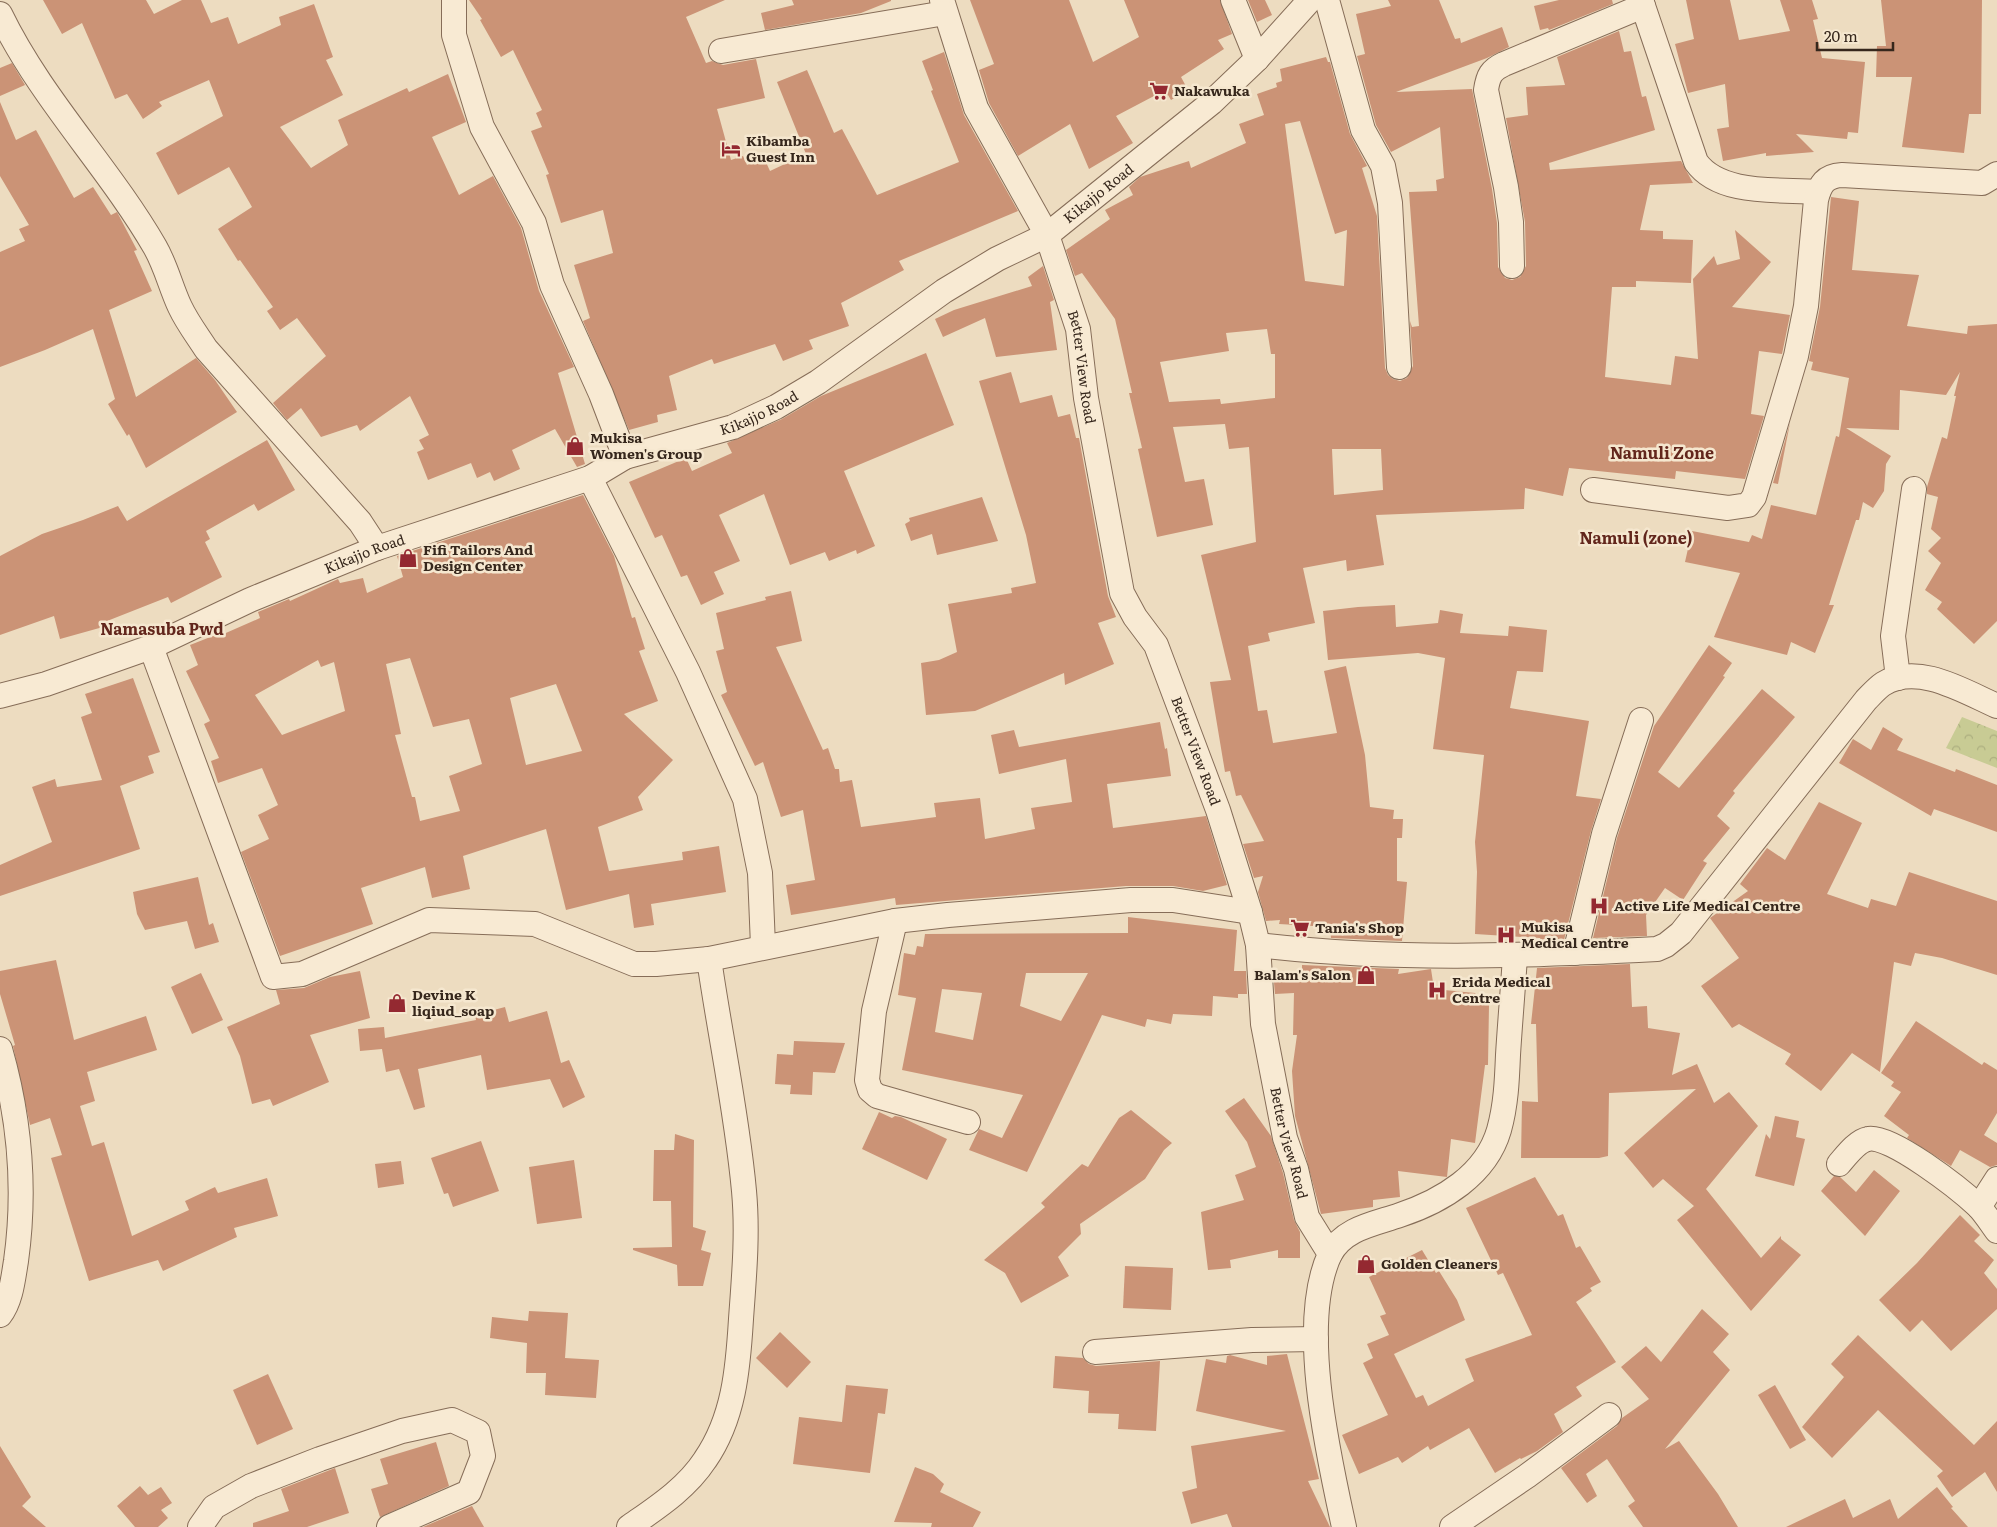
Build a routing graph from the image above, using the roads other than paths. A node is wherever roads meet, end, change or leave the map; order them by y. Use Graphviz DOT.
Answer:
graph roads {
  1 [pos="454,0"];
  2 [pos="1233,0"];
  3 [pos="1310,0"];
  4 [pos="1327,0"];
  5 [pos="1642,3"];
  6 [pos="943,7"];
  7 [pos="0,14"];
  8 [pos="5,38"];
  9 [pos="721,51"];
  10 [pos="1257,59"];
  11 [pos="1997,174"];
  12 [pos="1818,192"];
  13 [pos="1047,235"];
  14 [pos="1512,266"];
  15 [pos="1399,367"];
  16 [pos="625,457"];
  17 [pos="590,478"];
  18 [pos="1914,489"];
  19 [pos="1593,490"];
  20 [pos="377,548"];
  21 [pos="151,647"];
  22 [pos="1898,678"];
  23 [pos="0,696"];
  24 [pos="1997,706"];
  25 [pos="1641,720"];
  26 [pos="1250,912"];
  27 [pos="896,921"];
  28 [pos="763,946"];
  29 [pos="1258,946"];
  30 [pos="1575,953"];
  31 [pos="1515,956"];
  32 [pos="709,959"];
  33 [pos="0,1049"];
  34 [pos="968,1122"];
  35 [pos="1838,1164"];
  36 [pos="1997,1179"];
  37 [pos="1979,1207"];
  38 [pos="1997,1230"];
  39 [pos="1330,1254"];
  40 [pos="0,1315"];
  41 [pos="1316,1338"];
  42 [pos="1095,1352"];
  43 [pos="1609,1415"];
  44 [pos="200,1527"];
  45 [pos="389,1527"];
  46 [pos="628,1527"];
  47 [pos="1344,1527"];
  48 [pos="1452,1527"];
  1 -- 16 [label="street"];
  2 -- 10 [label="street"];
  3 -- 10 [label="street, Kikajjo Road"];
  4 -- 15 [label="street"];
  5 -- 12 [label="street"];
  5 -- 14 [label="street"];
  6 -- 9 [label="street"];
  6 -- 13 [label="street, Better View Road"];
  7 -- 8 [label="street"];
  8 -- 20 [label="street"];
  10 -- 13 [label="street, Kikajjo Road"];
  11 -- 12 [label="street"];
  12 -- 19 [label="street"];
  13 -- 16 [label="street, Kikajjo Road"];
  13 -- 26 [label="street, Better View Road"];
  16 -- 17 [label="street, Kikajjo Road"];
  17 -- 20 [label="street, Kikajjo Road"];
  17 -- 28 [label="street"];
  18 -- 22 [label="street"];
  20 -- 21 [label="street, Kikajjo Road"];
  21 -- 23 [label="street, Kikajjo Road"];
  21 -- 32 [label="street"];
  22 -- 24 [label="street"];
  22 -- 30 [label="street"];
  25 -- 30 [label="street"];
  26 -- 27 [label="street"];
  26 -- 29 [label="street, Better View Road"];
  27 -- 28 [label="street"];
  27 -- 34 [label="street"];
  28 -- 32 [label="street"];
  29 -- 31 [label="street"];
  29 -- 39 [label="street, Better View Road"];
  30 -- 31 [label="street"];
  31 -- 39 [label="street"];
  32 -- 46 [label="street"];
  33 -- 40 [label="street"];
  35 -- 37 [label="street"];
  36 -- 37 [label="street"];
  37 -- 38 [label="street"];
  39 -- 41 [label="street"];
  41 -- 42 [label="street"];
  41 -- 47 [label="street"];
  43 -- 48 [label="street"];
  44 -- 45 [label="street"];
}
